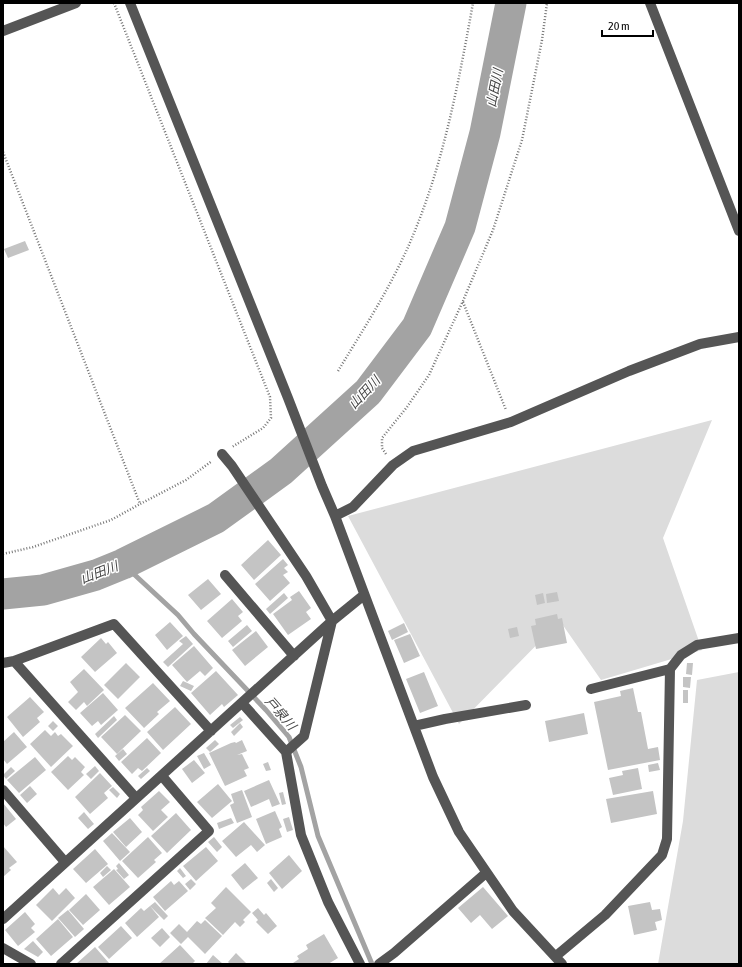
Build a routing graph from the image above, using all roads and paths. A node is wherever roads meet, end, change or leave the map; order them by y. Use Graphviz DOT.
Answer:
graph roads {
  1 [pos="76,3"];
  2 [pos="114,3"];
  3 [pos="130,3"];
  4 [pos="473,3"];
  5 [pos="547,3"];
  6 [pos="650,3"];
  7 [pos="3,31"];
  8 [pos="3,152"];
  9 [pos="739,231"];
  10 [pos="463,301"];
  11 [pos="739,337"];
  12 [pos="338,371"];
  13 [pos="511,422"];
  14 [pos="222,454"];
  15 [pos="392,465"];
  16 [pos="140,504"];
  17 [pos="335,516"];
  18 [pos="3,554"];
  19 [pos="225,575"];
  20 [pos="364,595"];
  21 [pos="332,621"];
  22 [pos="739,638"];
  23 [pos="294,656"];
  24 [pos="14,661"];
  25 [pos="3,664"];
  26 [pos="670,669"];
  27 [pos="591,689"];
  28 [pos="245,700"];
  29 [pos="526,705"];
  30 [pos="414,726"];
  31 [pos="211,731"];
  32 [pos="287,750"];
  33 [pos="162,776"];
  34 [pos="3,790"];
  35 [pos="136,798"];
  36 [pos="66,862"];
  37 [pos="486,873"];
  38 [pos="3,919"];
  39 [pos="3,948"];
  40 [pos="559,960"];
  41 [pos="31,964"];
  42 [pos="61,964"];
  43 [pos="360,964"];
  44 [pos="379,964"];
  1 -- 7 [label="street"];
  2 -- 14 [label="path"];
  3 -- 17 [label="street"];
  4 -- 12 [label="path"];
  5 -- 10 [label="path"];
  6 -- 9 [label="street"];
  8 -- 16 [label="path"];
  10 -- 13 [label="path"];
  10 -- 15 [label="path"];
  11 -- 13 [label="street"];
  13 -- 15 [label="street"];
  14 -- 16 [label="path"];
  14 -- 21 [label="street"];
  15 -- 17 [label="street"];
  16 -- 18 [label="path"];
  17 -- 20 [label="street"];
  19 -- 23 [label="street"];
  20 -- 21 [label="street"];
  20 -- 30 [label="street"];
  21 -- 23 [label="street"];
  21 -- 32 [label="street"];
  22 -- 26 [label="street"];
  23 -- 28 [label="street"];
  24 -- 25 [label="street"];
  24 -- 31 [label="street"];
  24 -- 35 [label="street"];
  26 -- 27 [label="street"];
  26 -- 40 [label="street"];
  28 -- 31 [label="street"];
  28 -- 32 [label="street"];
  29 -- 30 [label="street"];
  30 -- 37 [label="street"];
  31 -- 33 [label="street"];
  32 -- 43 [label="street"];
  33 -- 35 [label="street"];
  33 -- 42 [label="street"];
  34 -- 36 [label="street"];
  35 -- 36 [label="street"];
  36 -- 38 [label="street"];
  37 -- 40 [label="street"];
  37 -- 44 [label="street"];
  39 -- 41 [label="street"];
}
